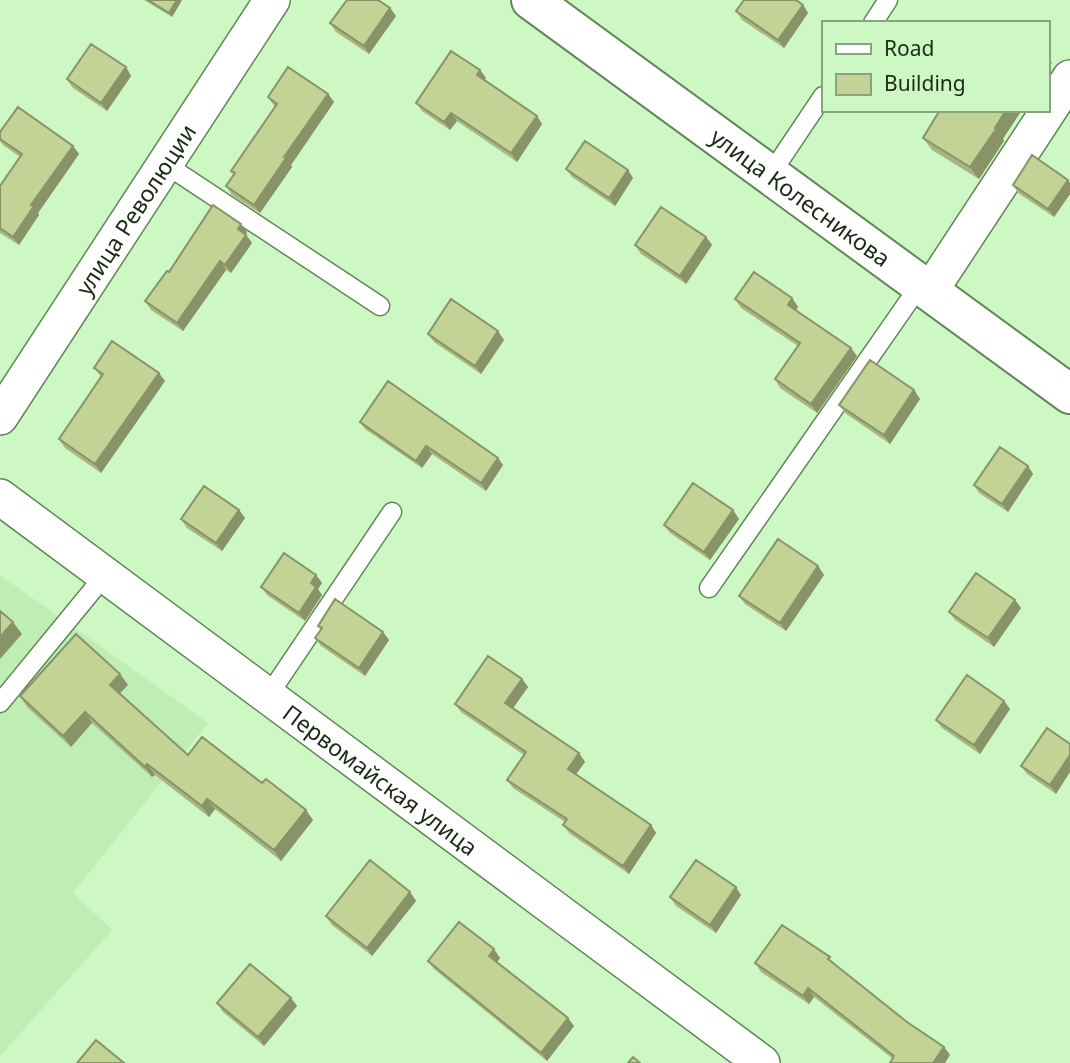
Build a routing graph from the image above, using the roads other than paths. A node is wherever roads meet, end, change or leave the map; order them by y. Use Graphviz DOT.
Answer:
graph roads {
  1 [pos="272,0"];
  2 [pos="531,0"];
  3 [pos="888,0"];
  4 [pos="874,21"];
  5 [pos="1070,78"];
  6 [pos="822,97"];
  7 [pos="1049,108"];
  8 [pos="1047,112"];
  9 [pos="165,164"];
  10 [pos="770,175"];
  11 [pos="925,288"];
  12 [pos="380,306"];
  13 [pos="1070,394"];
  14 [pos="0,417"];
  15 [pos="0,497"];
  16 [pos="392,512"];
  17 [pos="105,575"];
  18 [pos="709,588"];
  19 [pos="268,696"];
  20 [pos="0,703"];
  21 [pos="762,1063"];
  1 -- 9 [label="street, улица Революции"];
  2 -- 10 [label="street, улица Колесникова"];
  3 -- 4 [label="lane"];
  5 -- 7 [label="street"];
  6 -- 10 [label="lane"];
  8 -- 11 [label="street"];
  9 -- 12 [label="lane"];
  9 -- 14 [label="street, улица Революции"];
  10 -- 11 [label="street, улица Колесникова"];
  11 -- 13 [label="street, улица Колесникова"];
  11 -- 18 [label="lane"];
  15 -- 17 [label="street, Первомайская улица"];
  16 -- 19 [label="lane"];
  17 -- 19 [label="street, Первомайская улица"];
  17 -- 20 [label="lane"];
  19 -- 21 [label="street, Первомайская улица"];
}
